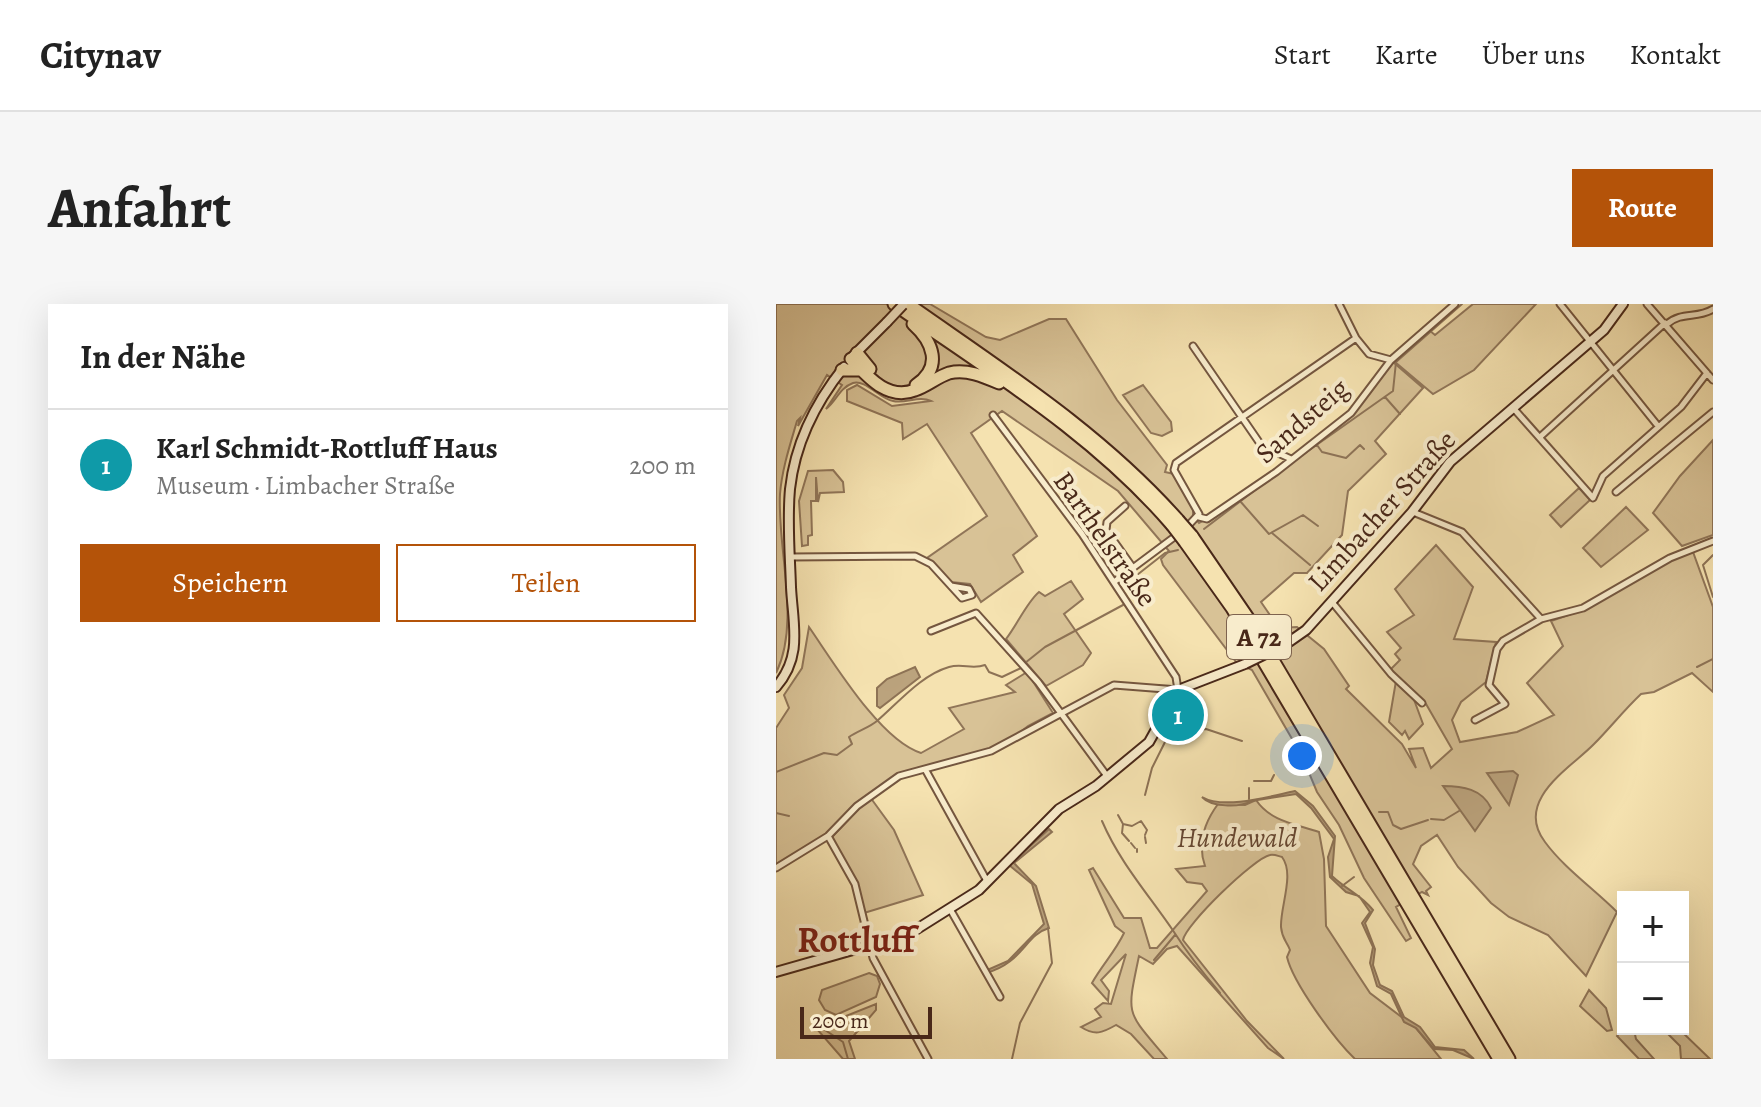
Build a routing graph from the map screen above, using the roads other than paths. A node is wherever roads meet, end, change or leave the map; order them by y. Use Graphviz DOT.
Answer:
graph roads {
  1 [pos="1339,304"];
  2 [pos="1455,304"];
  3 [pos="1560,304"];
  4 [pos="1623,304"];
  5 [pos="1647,304"];
  6 [pos="901,305"];
  7 [pos="1713,309"];
  8 [pos="1666,324"];
  9 [pos="1356,338"];
  10 [pos="1591,341"];
  11 [pos="1193,346"];
  12 [pos="854,356"];
  13 [pos="1391,360"];
  14 [pos="1612,367"];
  15 [pos="842,370"];
  16 [pos="862,370"];
  17 [pos="1707,373"];
  18 [pos="1713,380"];
  19 [pos="1018,390"];
  20 [pos="1515,410"];
  21 [pos="1713,412"];
  22 [pos="993,415"];
  23 [pos="1240,418"];
  24 [pos="1658,426"];
  25 [pos="1540,437"];
  26 [pos="1291,459"];
  27 [pos="1616,492"];
  28 [pos="1125,506"];
  29 [pos="1412,512"];
  30 [pos="1199,517"];
  31 [pos="1175,522"];
  32 [pos="1189,539"];
  33 [pos="1713,541"];
  34 [pos="791,557"];
  35 [pos="1133,568"];
  36 [pos="1114,582"];
  37 [pos="951,586"];
  38 [pos="1332,601"];
  39 [pos="1541,619"];
  40 [pos="931,631"];
  41 [pos="776,687"];
  42 [pos="1178,690"];
  43 [pos="1422,703"];
  44 [pos="1061,713"];
  45 [pos="1475,720"];
  46 [pos="925,769"];
  47 [pos="1108,777"];
  48 [pos="828,836"];
  49 [pos="776,868"];
  50 [pos="988,882"];
  51 [pos="950,909"];
  52 [pos="871,945"];
  53 [pos="776,972"];
  54 [pos="1000,997"];
  55 [pos="928,1059"];
  56 [pos="1499,1059"];
  57 [pos="1509,1059"];
  1 -- 9 [label="street"];
  2 -- 13 [label="street, Sandsteig"];
  3 -- 10 [label="street"];
  4 -- 10 [label="street, Limbacher Straße"];
  5 -- 8 [label="street"];
  6 -- 12 [label="street, bridge"];
  6 -- 12 [label="highway"];
  6 -- 19 [label="highway, A 72"];
  6 -- 31 [label="highway, A 72"];
  7 -- 8 [label="street"];
  8 -- 14 [label="street"];
  8 -- 17 [label="street"];
  9 -- 13 [label="street"];
  9 -- 23 [label="street"];
  10 -- 14 [label="street"];
  10 -- 20 [label="street, Limbacher Straße"];
  11 -- 23 [label="street"];
  12 -- 15 [label="street"];
  12 -- 16 [label="highway"];
  13 -- 26 [label="street, Sandsteig"];
  14 -- 24 [label="street"];
  14 -- 25 [label="street"];
  15 -- 16 [label="highway"];
  15 -- 34 [label="street"];
  16 -- 19 [label="highway"];
  17 -- 18 [label="street"];
  17 -- 24 [label="street"];
  19 -- 31 [label="highway, A 72"];
  20 -- 25 [label="street"];
  20 -- 29 [label="street, Limbacher Straße"];
  21 -- 27 [label="street"];
  22 -- 36 [label="street, Barthelstraße"];
  23 -- 26 [label="street"];
  23 -- 30 [label="street"];
  24 -- 25 [label="street"];
  26 -- 30 [label="street, Sandsteig"];
  28 -- 35 [label="street"];
  29 -- 38 [label="street, Limbacher Straße"];
  29 -- 39 [label="street"];
  30 -- 35 [label="street, Sandsteig"];
  31 -- 32 [label="highway, A 72, bridge"];
  32 -- 56 [label="highway, A 72"];
  32 -- 57 [label="highway, A 72"];
  33 -- 39 [label="street"];
  34 -- 37 [label="street"];
  34 -- 41 [label="street"];
  35 -- 36 [label="street, Sandsteig"];
  36 -- 42 [label="street, Barthelstraße"];
  38 -- 42 [label="street, Limbacher Straße, bridge"];
  38 -- 43 [label="street"];
  39 -- 45 [label="street"];
  40 -- 44 [label="street"];
  42 -- 44 [label="street"];
  42 -- 47 [label="street"];
  44 -- 46 [label="street"];
  44 -- 47 [label="street"];
  46 -- 48 [label="street"];
  46 -- 50 [label="street"];
  47 -- 50 [label="street"];
  48 -- 49 [label="street"];
  48 -- 52 [label="street"];
  50 -- 51 [label="street"];
  51 -- 52 [label="street"];
  51 -- 54 [label="street"];
  52 -- 53 [label="street"];
  52 -- 55 [label="street"];
}
